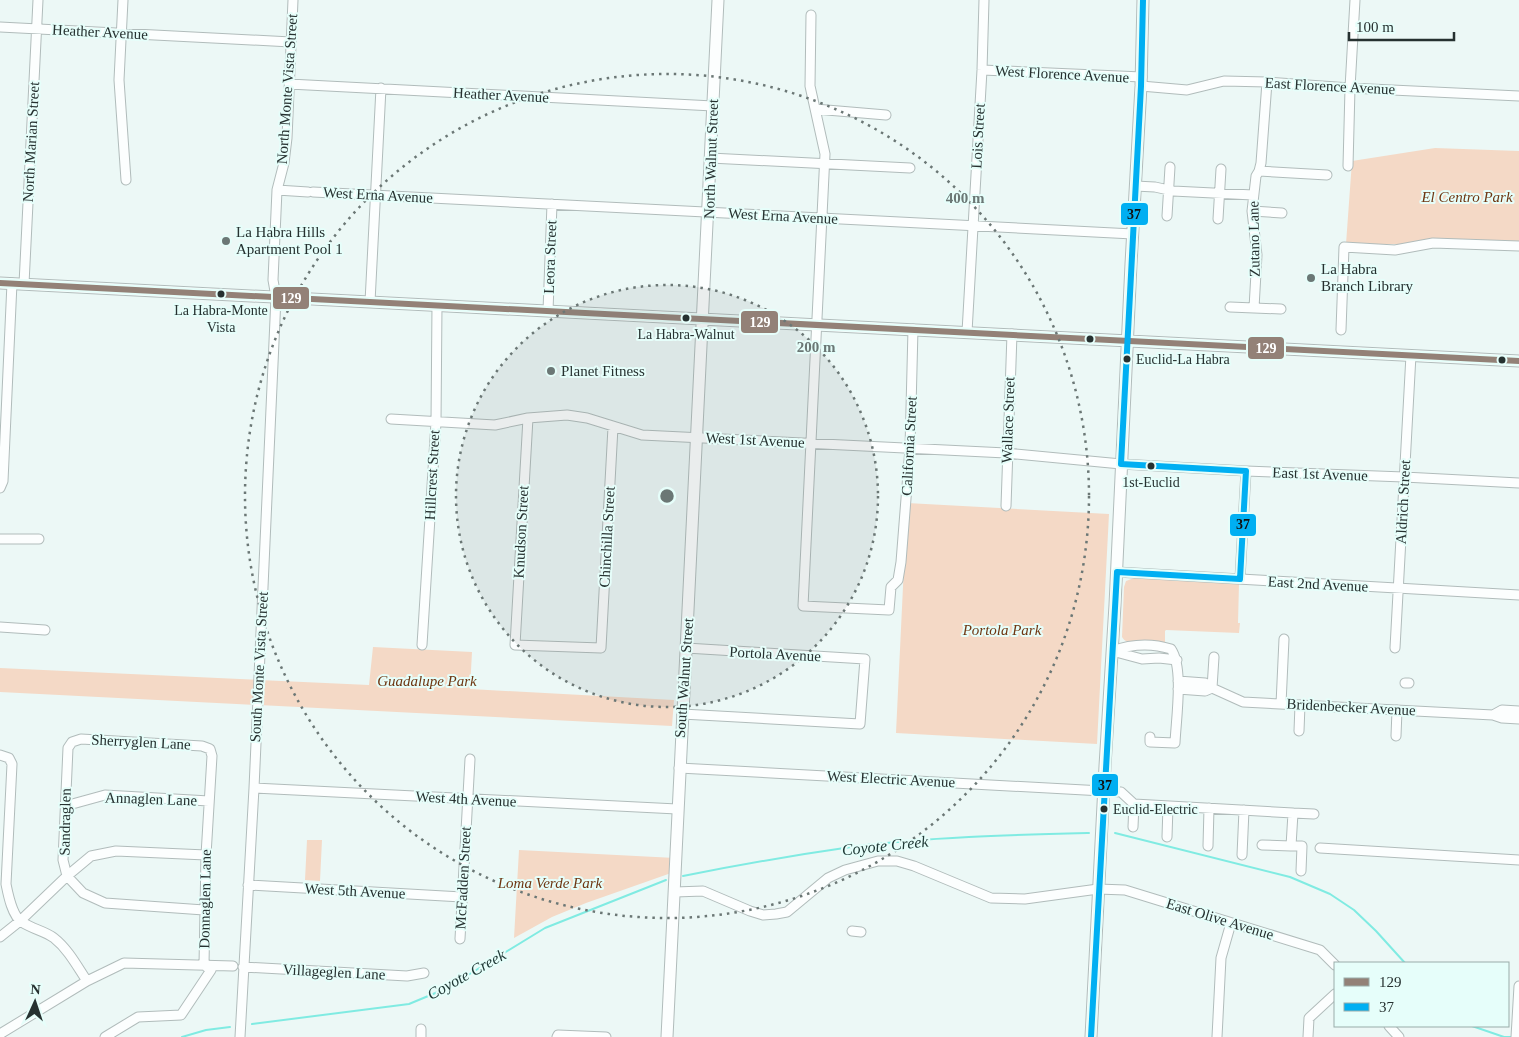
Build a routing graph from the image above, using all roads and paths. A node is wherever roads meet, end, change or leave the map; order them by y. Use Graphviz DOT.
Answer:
graph roads {
  1 [pos="38,0"];
  2 [pos="123,0"];
  3 [pos="293,0"];
  4 [pos="718,0"];
  5 [pos="984,0"];
  6 [pos="1143,0"];
  7 [pos="1355,0"];
  8 [pos="811,15"];
  9 [pos="0,27"];
  10 [pos="37,29"];
  11 [pos="121,33"];
  12 [pos="291,42"];
  13 [pos="982,70"];
  14 [pos="1142,82"];
  15 [pos="1267,82"];
  16 [pos="289,84"];
  17 [pos="380,88"];
  18 [pos="1350,88"];
  19 [pos="1519,96"];
  20 [pos="713,106"];
  21 [pos="815,110"];
  22 [pos="886,115"];
  23 [pos="710,158"];
  24 [pos="824,164"];
  25 [pos="1348,166"];
  26 [pos="1170,167"];
  27 [pos="910,168"];
  28 [pos="1221,169"];
  29 [pos="1259,171"];
  30 [pos="1327,175"];
  31 [pos="126,180"];
  32 [pos="1135,186"];
  33 [pos="277,190"];
  34 [pos="1169,190"];
  35 [pos="1220,194"];
  36 [pos="375,195"];
  37 [pos="1253,195"];
  38 [pos="552,204"];
  39 [pos="1252,211"];
  40 [pos="708,212"];
  41 [pos="1282,213"];
  42 [pos="1167,216"];
  43 [pos="821,218"];
  44 [pos="1218,219"];
  45 [pos="973,226"];
  46 [pos="1133,234"];
  47 [pos="1519,246"];
  48 [pos="6,283"];
  49 [pos="24,284"];
  50 [pos="276,297"];
  51 [pos="370,302"];
  52 [pos="437,305"];
  53 [pos="1230,307"];
  54 [pos="1254,308"];
  55 [pos="1281,309"];
  56 [pos="548,311"];
  57 [pos="703,318"];
  58 [pos="817,324"];
  59 [pos="913,329"];
  60 [pos="1341,330"];
  61 [pos="967,332"];
  62 [pos="1012,334"];
  63 [pos="1128,340"];
  64 [pos="1411,355"];
  65 [pos="1519,361"];
  66 [pos="528,418"];
  67 [pos="391,419"];
  68 [pos="436,422"];
  69 [pos="613,427"];
  70 [pos="696,437"];
  71 [pos="811,443"];
  72 [pos="910,448"];
  73 [pos="1006,453"];
  74 [pos="1121,464"];
  75 [pos="1246,471"];
  76 [pos="1404,477"];
  77 [pos="1519,483"];
  78 [pos="0,488"];
  79 [pos="1006,506"];
  80 [pos="0,538"];
  81 [pos="39,539"];
  82 [pos="1117,572"];
  83 [pos="1240,580"];
  84 [pos="1399,588"];
  85 [pos="1519,595"];
  86 [pos="0,627"];
  87 [pos="45,630"];
  88 [pos="1284,639"];
  89 [pos="422,645"];
  90 [pos="601,648"];
  91 [pos="686,648"];
  92 [pos="1395,648"];
  93 [pos="1112,651"];
  94 [pos="1214,657"];
  95 [pos="1177,660"];
  96 [pos="1178,685"];
  97 [pos="1212,688"];
  98 [pos="1281,704"];
  99 [pos="1300,705"];
  100 [pos="1397,710"];
  101 [pos="1519,711"];
  102 [pos="682,714"];
  103 [pos="1493,715"];
  104 [pos="1519,719"];
  105 [pos="1299,731"];
  106 [pos="1150,736"];
  107 [pos="1396,736"];
  108 [pos="72,742"];
  109 [pos="210,749"];
  110 [pos="0,755"];
  111 [pos="470,758"];
  112 [pos="679,768"];
  113 [pos="254,788"];
  114 [pos="1104,790"];
  115 [pos="468,799"];
  116 [pos="209,801"];
  117 [pos="1134,804"];
  118 [pos="65,806"];
  119 [pos="1168,806"];
  120 [pos="1209,808"];
  121 [pos="677,809"];
  122 [pos="1244,810"];
  123 [pos="1293,813"];
  124 [pos="1314,814"];
  125 [pos="1133,827"];
  126 [pos="1167,837"];
  127 [pos="1262,845"];
  128 [pos="1208,846"];
  129 [pos="1291,846"];
  130 [pos="1320,848"];
  131 [pos="206,855"];
  132 [pos="1242,855"];
  133 [pos="1519,860"];
  134 [pos="1301,871"];
  135 [pos="67,876"];
  136 [pos="248,885"];
  137 [pos="1098,889"];
  138 [pos="675,892"];
  139 [pos="462,897"];
  140 [pos="204,910"];
  141 [pos="20,921"];
  142 [pos="1231,923"];
  143 [pos="0,937"];
  144 [pos="460,938"];
  145 [pos="1334,964"];
  146 [pos="204,965"];
  147 [pos="233,966"];
  148 [pos="243,967"];
  149 [pos="424,973"];
  150 [pos="87,981"];
  151 [pos="1519,986"];
  152 [pos="1334,995"];
  153 [pos="1390,1027"];
  154 [pos="0,1034"];
  155 [pos="1516,1034"];
  156 [pos="105,1037"];
  157 [pos="240,1037"];
  158 [pos="558,1037"];
  159 [pos="606,1037"];
  160 [pos="667,1037"];
  161 [pos="1091,1037"];
  162 [pos="1217,1037"];
  163 [pos="1308,1037"];
  164 [pos="1399,1037"];
  1 -- 10 [label="street, North Marian Street"];
  2 -- 11 [label="street"];
  3 -- 12 [label="street, North Monte Vista Street"];
  4 -- 20 [label="main road, North Walnut Street"];
  5 -- 13 [label="street, Lois Street"];
  6 -- 14 [label="main road"];
  7 -- 18 [label="street"];
  8 -- 21 [label="street"];
  9 -- 10 [label="street, Heather Avenue"];
  10 -- 11 [label="street, Heather Avenue"];
  10 -- 49 [label="street, North Marian Street"];
  11 -- 12 [label="street, Heather Avenue"];
  11 -- 31 [label="street"];
  12 -- 16 [label="street, North Monte Vista Street"];
  13 -- 14 [label="street, West Florence Avenue"];
  13 -- 45 [label="street, Lois Street"];
  14 -- 15 [label="street, East Florence Avenue"];
  14 -- 32 [label="main road"];
  15 -- 18 [label="street, East Florence Avenue"];
  15 -- 29 [label="street, Zutano Lane"];
  16 -- 17 [label="street, Heather Avenue"];
  16 -- 33 [label="street, North Monte Vista Street"];
  17 -- 20 [label="street, Heather Avenue"];
  17 -- 36 [label="street"];
  18 -- 19 [label="street, East Florence Avenue"];
  18 -- 25 [label="street"];
  20 -- 23 [label="main road, North Walnut Street"];
  21 -- 22 [label="street"];
  21 -- 24 [label="street"];
  23 -- 24 [label="street"];
  23 -- 40 [label="main road, North Walnut Street"];
  24 -- 27 [label="street"];
  24 -- 43 [label="street"];
  26 -- 34 [label="street"];
  28 -- 35 [label="street"];
  29 -- 30 [label="street"];
  29 -- 37 [label="street, Zutano Lane"];
  32 -- 34 [label="street"];
  32 -- 46 [label="main road"];
  33 -- 36 [label="street, West Erna Avenue"];
  33 -- 50 [label="street, North Monte Vista Street"];
  34 -- 35 [label="street"];
  34 -- 42 [label="street"];
  35 -- 37 [label="street"];
  35 -- 44 [label="street"];
  36 -- 38 [label="street, West Erna Avenue"];
  36 -- 51 [label="street"];
  37 -- 39 [label="street, Zutano Lane"];
  38 -- 40 [label="street, West Erna Avenue"];
  38 -- 56 [label="street, Leora Street"];
  39 -- 41 [label="street"];
  39 -- 54 [label="street, Zutano Lane"];
  40 -- 43 [label="street, West Erna Avenue"];
  40 -- 57 [label="main road, North Walnut Street"];
  43 -- 45 [label="street, West Erna Avenue"];
  43 -- 58 [label="street"];
  45 -- 46 [label="street, West Erna Avenue"];
  45 -- 61 [label="street, Lois Street"];
  46 -- 63 [label="main road"];
  47 -- 60 [label="street"];
  48 -- 49 [label="main road"];
  48 -- 78 [label="street"];
  49 -- 50 [label="main road"];
  50 -- 51 [label="main road"];
  50 -- 113 [label="street, South Monte Vista Street"];
  51 -- 52 [label="main road"];
  52 -- 56 [label="main road"];
  52 -- 68 [label="street, Hillcrest Street"];
  53 -- 54 [label="street"];
  54 -- 55 [label="street"];
  56 -- 57 [label="main road"];
  57 -- 58 [label="main road"];
  57 -- 70 [label="main road, South Walnut Street"];
  58 -- 59 [label="main road"];
  58 -- 71 [label="street"];
  59 -- 61 [label="main road"];
  59 -- 72 [label="street, California Street"];
  61 -- 62 [label="main road"];
  62 -- 63 [label="main road"];
  62 -- 73 [label="street, Wallace Street"];
  63 -- 64 [label="main road"];
  63 -- 74 [label="main road"];
  64 -- 65 [label="main road"];
  64 -- 76 [label="street, Aldrich Street"];
  66 -- 68 [label="street, West 1st Avenue"];
  66 -- 69 [label="street, West 1st Avenue"];
  66 -- 90 [label="street, Knudson Street"];
  67 -- 68 [label="street, West 1st Avenue"];
  68 -- 89 [label="street, Hillcrest Street"];
  69 -- 70 [label="street, West 1st Avenue"];
  69 -- 90 [label="street, Chinchilla Street"];
  70 -- 71 [label="street, West 1st Avenue"];
  70 -- 91 [label="main road, South Walnut Street"];
  71 -- 72 [label="street, West 1st Avenue"];
  71 -- 72 [label="street, California Street"];
  72 -- 73 [label="street, West 1st Avenue"];
  73 -- 74 [label="street, West 1st Avenue"];
  73 -- 79 [label="street, Wallace Street"];
  74 -- 75 [label="street, East 1st Avenue"];
  74 -- 82 [label="main road"];
  75 -- 76 [label="street, East 1st Avenue"];
  75 -- 83 [label="street"];
  76 -- 77 [label="street, East 1st Avenue"];
  76 -- 84 [label="street, Aldrich Street"];
  80 -- 81 [label="street"];
  82 -- 83 [label="street, East 2nd Avenue"];
  82 -- 93 [label="main road"];
  83 -- 84 [label="street, East 2nd Avenue"];
  84 -- 85 [label="street, East 2nd Avenue"];
  84 -- 92 [label="street, Aldrich Street"];
  86 -- 87 [label="street"];
  88 -- 98 [label="street"];
  91 -- 102 [label="main road, South Walnut Street"];
  91 -- 102 [label="street, Portola Avenue"];
  93 -- 95 [label="street"];
  93 -- 95 [label="street"];
  93 -- 114 [label="main road"];
  94 -- 97 [label="street"];
  95 -- 96 [label="street"];
  96 -- 97 [label="street"];
  96 -- 106 [label="street"];
  97 -- 98 [label="street, Bridenbecker Avenue"];
  98 -- 99 [label="street, Bridenbecker Avenue"];
  99 -- 100 [label="street, Bridenbecker Avenue"];
  99 -- 105 [label="street"];
  100 -- 103 [label="street, Bridenbecker Avenue"];
  100 -- 107 [label="street"];
  101 -- 103 [label="street, Bridenbecker Avenue"];
  102 -- 112 [label="main road, South Walnut Street"];
  103 -- 104 [label="street, Bridenbecker Avenue"];
  108 -- 109 [label="street, Sherryglen Lane"];
  108 -- 118 [label="street, Sandraglen"];
  109 -- 116 [label="street, Donnaglen Lane"];
  110 -- 141 [label="street"];
  111 -- 115 [label="street, McFadden Street"];
  112 -- 114 [label="street, West Electric Avenue"];
  112 -- 121 [label="main road, South Walnut Street"];
  113 -- 115 [label="street, West 4th Avenue"];
  113 -- 136 [label="street, South Monte Vista Street"];
  114 -- 117 [label="street, West Electric Avenue"];
  114 -- 137 [label="main road"];
  115 -- 121 [label="street, West 4th Avenue"];
  115 -- 139 [label="street, McFadden Street"];
  116 -- 118 [label="street, Annaglen Lane"];
  116 -- 131 [label="street, Donnaglen Lane"];
  117 -- 119 [label="street"];
  117 -- 125 [label="street"];
  118 -- 135 [label="street, Sandraglen"];
  119 -- 120 [label="street"];
  119 -- 126 [label="street"];
  120 -- 122 [label="street"];
  120 -- 128 [label="street"];
  121 -- 138 [label="main road, South Walnut Street"];
  122 -- 123 [label="street"];
  122 -- 132 [label="street"];
  123 -- 124 [label="street"];
  123 -- 129 [label="street"];
  127 -- 129 [label="street"];
  129 -- 134 [label="street"];
  130 -- 133 [label="street"];
  131 -- 135 [label="street"];
  131 -- 140 [label="street, Donnaglen Lane"];
  135 -- 140 [label="street, Sandraglen"];
  135 -- 141 [label="street"];
  136 -- 139 [label="street, West 5th Avenue"];
  136 -- 148 [label="street, South Monte Vista Street"];
  137 -- 138 [label="street, East Olive Avenue"];
  137 -- 142 [label="street, East Olive Avenue"];
  137 -- 161 [label="main road"];
  138 -- 160 [label="main road, South Walnut Street"];
  139 -- 144 [label="street, McFadden Street"];
  140 -- 146 [label="street, Donnaglen Lane"];
  141 -- 143 [label="street"];
  141 -- 150 [label="street"];
  142 -- 145 [label="street, East Olive Avenue"];
  142 -- 162 [label="street"];
  146 -- 147 [label="street"];
  146 -- 150 [label="street"];
  146 -- 156 [label="street, Donnaglen Lane"];
  148 -- 149 [label="street, Villageglen Lane"];
  148 -- 157 [label="street, South Monte Vista Street"];
  150 -- 154 [label="street"];
  151 -- 155 [label="street"];
  152 -- 163 [label="street"];
  153 -- 164 [label="street"];
  158 -- 159 [label="street"];
}
